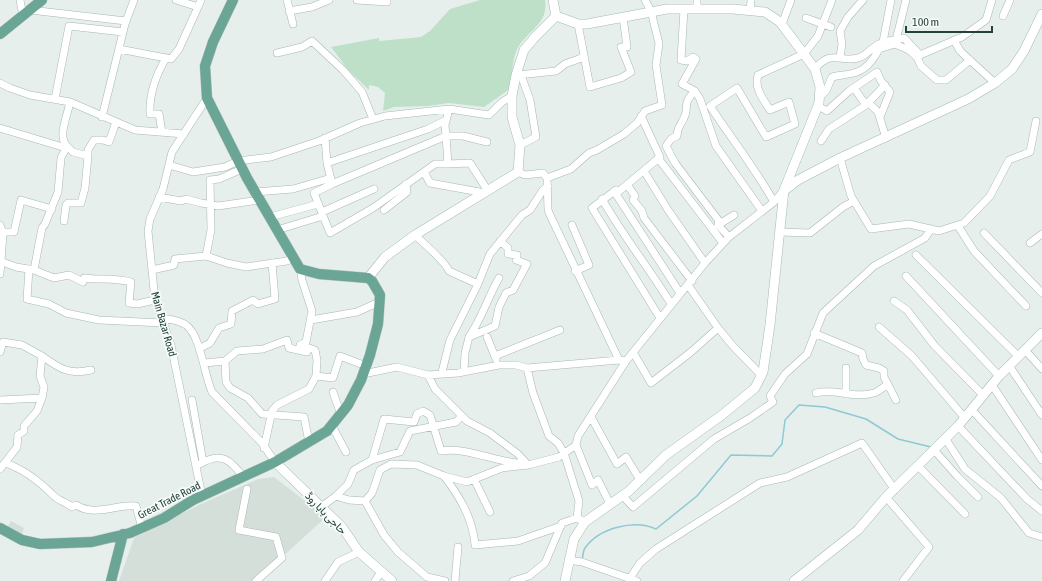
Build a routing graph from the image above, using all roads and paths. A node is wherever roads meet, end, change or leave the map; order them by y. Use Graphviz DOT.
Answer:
graph roads {
  1 [pos="20,0"];
  2 [pos="42,0"];
  3 [pos="134,0"];
  4 [pos="176,0"];
  5 [pos="233,0"];
  6 [pos="287,0"];
  7 [pos="329,0"];
  8 [pos="358,0"];
  9 [pos="387,0"];
  10 [pos="645,0"];
  11 [pos="751,0"];
  12 [pos="791,0"];
  13 [pos="832,0"];
  14 [pos="864,0"];
  15 [pos="891,0"];
  16 [pos="906,0"];
  17 [pos="992,0"];
  18 [pos="1010,0"];
  19 [pos="554,1"];
  20 [pos="200,3"];
  21 [pos="697,4"];
  22 [pos="684,9"];
  23 [pos="289,10"];
  24 [pos="750,10"];
  25 [pos="651,11"];
  26 [pos="26,13"];
  27 [pos="1042,14"];
  28 [pos="556,16"];
  29 [pos="1003,16"];
  30 [pos="623,17"];
  31 [pos="806,18"];
  32 [pos="126,21"];
  33 [pos="292,24"];
  34 [pos="578,24"];
  35 [pos="782,24"];
  36 [pos="822,25"];
  37 [pos="831,27"];
  38 [pos="123,32"];
  39 [pos="0,34"];
  40 [pos="954,40"];
  41 [pos="883,42"];
  42 [pos="896,42"];
  43 [pos="119,49"];
  44 [pos="277,53"];
  45 [pos="804,54"];
  46 [pos="584,57"];
  47 [pos="840,57"];
  48 [pos="166,58"];
  49 [pos="970,60"];
  50 [pos="815,69"];
  51 [pos="519,75"];
  52 [pos="0,83"];
  53 [pos="995,83"];
  54 [pos="885,85"];
  55 [pos="854,88"];
  56 [pos="695,91"];
  57 [pos="512,96"];
  58 [pos="207,98"];
  59 [pos="55,99"];
  60 [pos="70,102"];
  61 [pos="819,102"];
  62 [pos="867,103"];
  63 [pos="449,109"];
  64 [pos="641,116"];
  65 [pos="102,117"];
  66 [pos="880,117"];
  67 [pos="373,119"];
  68 [pos="446,120"];
  69 [pos="1036,121"];
  70 [pos="116,122"];
  71 [pos="0,128"];
  72 [pos="162,132"];
  73 [pos="184,134"];
  74 [pos="446,136"];
  75 [pos="325,138"];
  76 [pos="886,138"];
  77 [pos="821,141"];
  78 [pos="487,142"];
  79 [pos="520,145"];
  80 [pos="66,147"];
  81 [pos="88,156"];
  82 [pos="658,158"];
  83 [pos="840,158"];
  84 [pos="327,163"];
  85 [pos="448,164"];
  86 [pos="169,165"];
  87 [pos="240,165"];
  88 [pos="644,171"];
  89 [pos="424,172"];
  90 [pos="518,172"];
  91 [pos="548,178"];
  92 [pos="332,181"];
  93 [pos="406,184"];
  94 [pos="548,186"];
  95 [pos="628,186"];
  96 [pos="374,190"];
  97 [pos="784,190"];
  98 [pos="614,191"];
  99 [pos="486,192"];
  100 [pos="257,196"];
  101 [pos="159,197"];
  102 [pos="602,200"];
  103 [pos="854,201"];
  104 [pos="774,202"];
  105 [pos="318,204"];
  106 [pos="211,205"];
  107 [pos="52,208"];
  108 [pos="384,210"];
  109 [pos="762,211"];
  110 [pos="323,214"];
  111 [pos="734,215"];
  112 [pos="270,217"];
  113 [pos="64,221"];
  114 [pos="572,225"];
  115 [pos="718,225"];
  116 [pos="958,226"];
  117 [pos="1,228"];
  118 [pos="931,229"];
  119 [pos="277,230"];
  120 [pos="780,232"];
  121 [pos="984,233"];
  122 [pos="1042,234"];
  123 [pos="415,235"];
  124 [pos="729,238"];
  125 [pos="500,241"];
  126 [pos="723,243"];
  127 [pos="1030,243"];
  128 [pos="916,255"];
  129 [pos="206,256"];
  130 [pos="293,257"];
  131 [pos="1,261"];
  132 [pos="272,263"];
  133 [pos="705,264"];
  134 [pos="32,269"];
  135 [pos="300,269"];
  136 [pos="152,270"];
  137 [pos="575,271"];
  138 [pos="0,274"];
  139 [pos="906,276"];
  140 [pos="368,278"];
  141 [pos="499,278"];
  142 [pos="690,283"];
  143 [pos="478,284"];
  144 [pos="680,293"];
  145 [pos="1042,293"];
  146 [pos="155,300"];
  147 [pos="894,301"];
  148 [pos="379,302"];
  149 [pos="671,304"];
  150 [pos="1026,306"];
  151 [pos="660,318"];
  152 [pos="311,320"];
  153 [pos="163,323"];
  154 [pos="718,328"];
  155 [pos="879,328"];
  156 [pos="560,330"];
  157 [pos="814,333"];
  158 [pos="1042,333"];
  159 [pos="469,337"];
  160 [pos="487,337"];
  161 [pos="199,349"];
  162 [pos="315,350"];
  163 [pos="1026,351"];
  164 [pos="0,352"];
  165 [pos="633,352"];
  166 [pos="42,356"];
  167 [pos="495,356"];
  168 [pos="1019,358"];
  169 [pos="225,361"];
  170 [pos="622,361"];
  171 [pos="205,363"];
  172 [pos="499,365"];
  173 [pos="1010,367"];
  174 [pos="527,368"];
  175 [pos="846,368"];
  176 [pos="1042,369"];
  177 [pos="91,370"];
  178 [pos="364,370"];
  179 [pos="464,371"];
  180 [pos="442,372"];
  181 [pos="428,375"];
  182 [pos="761,375"];
  183 [pos="316,376"];
  184 [pos="999,376"];
  185 [pos="887,385"];
  186 [pos="992,385"];
  187 [pos="333,392"];
  188 [pos="816,393"];
  189 [pos="846,394"];
  190 [pos="983,395"];
  191 [pos="42,398"];
  192 [pos="0,400"];
  193 [pos="192,400"];
  194 [pos="896,400"];
  195 [pos="971,409"];
  196 [pos="341,415"];
  197 [pos="1042,415"];
  198 [pos="271,416"];
  199 [pos="462,416"];
  200 [pos="591,417"];
  201 [pos="964,417"];
  202 [pos="332,426"];
  203 [pos="432,426"];
  204 [pos="958,426"];
  205 [pos="945,438"];
  206 [pos="309,442"];
  207 [pos="576,445"];
  208 [pos="264,448"];
  209 [pos="934,450"];
  210 [pos="346,452"];
  211 [pos="564,453"];
  212 [pos="372,460"];
  213 [pos="1042,460"];
  214 [pos="203,462"];
  215 [pos="275,462"];
  216 [pos="5,463"];
  217 [pos="528,465"];
  218 [pos="918,466"];
  219 [pos="195,467"];
  220 [pos="0,469"];
  221 [pos="444,476"];
  222 [pos="244,478"];
  223 [pos="474,479"];
  224 [pos="640,480"];
  225 [pos="1042,486"];
  226 [pos="247,489"];
  227 [pos="894,490"];
  228 [pos="622,495"];
  229 [pos="202,496"];
  230 [pos="336,496"];
  231 [pos="886,497"];
  232 [pos="978,497"];
  233 [pos="365,501"];
  234 [pos="610,504"];
  235 [pos="321,507"];
  236 [pos="1042,511"];
  237 [pos="490,512"];
  238 [pos="965,514"];
  239 [pos="581,520"];
  240 [pos="561,526"];
  241 [pos="0,528"];
  242 [pos="142,528"];
  243 [pos="123,534"];
  244 [pos="1042,538"];
  245 [pos="458,546"];
  246 [pos="359,552"];
  247 [pos="568,560"];
  248 [pos="381,572"];
  249 [pos="630,578"];
  250 [pos="111,581"];
  251 [pos="256,581"];
  252 [pos="325,581"];
  253 [pos="375,581"];
  254 [pos="391,581"];
  255 [pos="445,581"];
  256 [pos="455,581"];
  257 [pos="513,581"];
  258 [pos="565,581"];
  259 [pos="637,581"];
  260 [pos="794,581"];
  261 [pos="903,581"];
  1 -- 26 [label="street"];
  2 -- 26 [label="main road"];
  3 -- 32 [label="street"];
  4 -- 20 [label="street"];
  5 -- 58 [label="main road"];
  6 -- 23 [label="street"];
  7 -- 23 [label="street"];
  8 -- 9 [label="street"];
  10 -- 25 [label="street"];
  11 -- 24 [label="street"];
  12 -- 35 [label="street"];
  13 -- 36 [label="street"];
  14 -- 47 [label="street"];
  15 -- 41 [label="street"];
  16 -- 42 [label="street"];
  17 -- 40 [label="street"];
  18 -- 29 [label="street"];
  19 -- 28 [label="street"];
  20 -- 48 [label="street"];
  21 -- 22 [label="street"];
  21 -- 24 [label="street"];
  22 -- 25 [label="street"];
  22 -- 56 [label="street"];
  23 -- 33 [label="street"];
  24 -- 35 [label="street"];
  25 -- 30 [label="street"];
  25 -- 64 [label="street"];
  26 -- 32 [label="street"];
  26 -- 39 [label="main road"];
  27 -- 53 [label="street"];
  28 -- 34 [label="street"];
  28 -- 51 [label="street"];
  30 -- 34 [label="street"];
  30 -- 46 [label="street"];
  31 -- 36 [label="street"];
  32 -- 38 [label="street"];
  34 -- 46 [label="street"];
  35 -- 45 [label="street"];
  36 -- 37 [label="street"];
  36 -- 45 [label="street"];
  38 -- 43 [label="street"];
  38 -- 59 [label="street"];
  40 -- 42 [label="street"];
  40 -- 49 [label="street"];
  41 -- 42 [label="street"];
  41 -- 47 [label="street"];
  42 -- 49 [label="street"];
  42 -- 61 [label="street"];
  43 -- 48 [label="street"];
  43 -- 65 [label="street"];
  44 -- 67 [label="street"];
  45 -- 50 [label="street"];
  45 -- 104 [label="street"];
  46 -- 51 [label="street"];
  47 -- 50 [label="street"];
  48 -- 72 [label="street"];
  49 -- 53 [label="street"];
  50 -- 61 [label="street"];
  51 -- 57 [label="street"];
  51 -- 79 [label="street"];
  52 -- 59 [label="street"];
  53 -- 76 [label="street"];
  54 -- 55 [label="street"];
  54 -- 62 [label="street"];
  54 -- 66 [label="street"];
  55 -- 61 [label="street"];
  55 -- 62 [label="street"];
  56 -- 109 [label="street"];
  56 -- 115 [label="street"];
  57 -- 63 [label="street"];
  57 -- 79 [label="street"];
  58 -- 73 [label="street, Main Bazar Road"];
  58 -- 87 [label="main road"];
  59 -- 60 [label="street"];
  60 -- 65 [label="street"];
  60 -- 80 [label="street"];
  61 -- 97 [label="street"];
  62 -- 66 [label="street"];
  62 -- 77 [label="street"];
  63 -- 67 [label="street"];
  63 -- 68 [label="street"];
  64 -- 82 [label="street"];
  64 -- 91 [label="street"];
  65 -- 70 [label="street"];
  66 -- 76 [label="street"];
  67 -- 75 [label="street"];
  68 -- 74 [label="street"];
  68 -- 84 [label="street"];
  69 -- 116 [label="street"];
  70 -- 72 [label="street"];
  70 -- 81 [label="street"];
  71 -- 80 [label="street"];
  72 -- 73 [label="street"];
  73 -- 86 [label="street, Main Bazar Road"];
  74 -- 78 [label="street"];
  74 -- 85 [label="street"];
  74 -- 92 [label="street"];
  75 -- 84 [label="street"];
  75 -- 87 [label="street"];
  76 -- 83 [label="street"];
  79 -- 90 [label="street"];
  80 -- 81 [label="street"];
  80 -- 107 [label="street"];
  81 -- 113 [label="street"];
  82 -- 88 [label="street"];
  82 -- 126 [label="street"];
  83 -- 97 [label="street"];
  83 -- 103 [label="street"];
  84 -- 92 [label="street"];
  85 -- 89 [label="street"];
  85 -- 99 [label="street"];
  86 -- 87 [label="street"];
  86 -- 101 [label="street, Main Bazar Road"];
  87 -- 100 [label="main road"];
  87 -- 106 [label="street"];
  88 -- 95 [label="street"];
  88 -- 133 [label="street"];
  89 -- 93 [label="street"];
  89 -- 99 [label="street"];
  90 -- 91 [label="street"];
  90 -- 99 [label="street"];
  91 -- 94 [label="street"];
  92 -- 100 [label="street"];
  92 -- 105 [label="street"];
  93 -- 108 [label="street"];
  93 -- 110 [label="street"];
  94 -- 125 [label="street"];
  94 -- 137 [label="street"];
  95 -- 98 [label="street"];
  95 -- 142 [label="street"];
  96 -- 110 [label="street"];
  97 -- 104 [label="street"];
  97 -- 120 [label="street"];
  98 -- 102 [label="street"];
  98 -- 144 [label="street"];
  99 -- 123 [label="street"];
  100 -- 106 [label="street"];
  100 -- 112 [label="main road"];
  101 -- 106 [label="street"];
  101 -- 136 [label="street, Main Bazar Road"];
  102 -- 149 [label="street"];
  102 -- 151 [label="street"];
  103 -- 118 [label="street"];
  103 -- 120 [label="street"];
  104 -- 109 [label="street"];
  105 -- 110 [label="street"];
  105 -- 112 [label="street"];
  106 -- 129 [label="street"];
  107 -- 117 [label="street"];
  107 -- 134 [label="street"];
  109 -- 124 [label="street"];
  110 -- 119 [label="street"];
  111 -- 115 [label="street"];
  112 -- 119 [label="main road"];
  114 -- 137 [label="street"];
  115 -- 124 [label="street"];
  116 -- 118 [label="street"];
  116 -- 150 [label="street"];
  117 -- 131 [label="street"];
  118 -- 157 [label="street"];
  119 -- 130 [label="main road"];
  120 -- 182 [label="street"];
  121 -- 145 [label="street"];
  122 -- 127 [label="street"];
  123 -- 140 [label="street"];
  123 -- 143 [label="street"];
  124 -- 126 [label="street"];
  125 -- 143 [label="street"];
  125 -- 159 [label="street"];
  126 -- 133 [label="street"];
  128 -- 168 [label="street"];
  129 -- 132 [label="street"];
  129 -- 136 [label="street"];
  130 -- 132 [label="street"];
  130 -- 135 [label="main road"];
  131 -- 134 [label="street"];
  131 -- 138 [label="street"];
  132 -- 161 [label="street"];
  133 -- 142 [label="street"];
  134 -- 146 [label="street"];
  134 -- 153 [label="street"];
  135 -- 140 [label="main road"];
  135 -- 152 [label="street"];
  136 -- 146 [label="street, Main Bazar Road"];
  137 -- 170 [label="street"];
  139 -- 184 [label="street"];
  140 -- 148 [label="main road, Great Trade Road"];
  141 -- 159 [label="street"];
  142 -- 144 [label="street"];
  142 -- 154 [label="street"];
  143 -- 180 [label="street"];
  144 -- 149 [label="street"];
  146 -- 153 [label="street, Main Bazar Road"];
  147 -- 190 [label="street"];
  148 -- 152 [label="street"];
  148 -- 178 [label="main road, Great Trade Road"];
  149 -- 151 [label="street"];
  151 -- 165 [label="street"];
  152 -- 162 [label="street"];
  153 -- 161 [label="street"];
  153 -- 219 [label="street, Main Bazar Road"];
  154 -- 165 [label="street"];
  154 -- 182 [label="street"];
  155 -- 201 [label="street"];
  156 -- 167 [label="street"];
  157 -- 185 [label="street"];
  157 -- 228 [label="street"];
  158 -- 163 [label="street"];
  159 -- 179 [label="street"];
  160 -- 167 [label="street"];
  161 -- 171 [label="street"];
  162 -- 169 [label="street"];
  162 -- 183 [label="street"];
  163 -- 168 [label="street"];
  163 -- 176 [label="street"];
  164 -- 166 [label="street"];
  165 -- 170 [label="street"];
  166 -- 177 [label="street"];
  166 -- 191 [label="street"];
  167 -- 172 [label="street"];
  168 -- 173 [label="street"];
  169 -- 171 [label="street"];
  169 -- 198 [label="street"];
  170 -- 174 [label="street"];
  170 -- 200 [label="street"];
  171 -- 208 [label="street"];
  172 -- 174 [label="street"];
  172 -- 179 [label="street"];
  173 -- 184 [label="street"];
  173 -- 197 [label="street"];
  174 -- 211 [label="street"];
  175 -- 189 [label="street"];
  178 -- 181 [label="street"];
  178 -- 183 [label="street"];
  178 -- 196 [label="main road, Great Trade Road"];
  179 -- 180 [label="street"];
  180 -- 181 [label="street"];
  181 -- 199 [label="street"];
  182 -- 224 [label="street"];
  183 -- 198 [label="street"];
  184 -- 186 [label="street"];
  185 -- 189 [label="street"];
  185 -- 194 [label="street"];
  186 -- 190 [label="street"];
  186 -- 213 [label="street"];
  187 -- 196 [label="street"];
  188 -- 189 [label="street"];
  190 -- 195 [label="street"];
  191 -- 192 [label="street"];
  191 -- 216 [label="street"];
  193 -- 214 [label="street"];
  195 -- 201 [label="street"];
  195 -- 225 [label="street"];
  196 -- 202 [label="main road, Great Trade Road"];
  198 -- 206 [label="street"];
  198 -- 208 [label="street"];
  199 -- 203 [label="street"];
  199 -- 217 [label="street"];
  200 -- 207 [label="street"];
  200 -- 224 [label="street"];
  201 -- 204 [label="street"];
  202 -- 206 [label="main road, Great Trade Road"];
  202 -- 210 [label="street"];
  203 -- 212 [label="street"];
  203 -- 212 [label="street"];
  203 -- 217 [label="street"];
  204 -- 205 [label="street"];
  204 -- 236 [label="street"];
  205 -- 209 [label="street"];
  205 -- 244 [label="street"];
  206 -- 215 [label="main road, Great Trade Road"];
  207 -- 211 [label="street"];
  207 -- 234 [label="street"];
  208 -- 215 [label="street"];
  209 -- 218 [label="street"];
  209 -- 232 [label="street"];
  211 -- 217 [label="street"];
  211 -- 239 [label="street"];
  212 -- 230 [label="street"];
  214 -- 219 [label="street"];
  214 -- 222 [label="street"];
  215 -- 222 [label="main road, Great Trade Road"];
  215 -- 235 [label="street, حاجی بابا روڈ"];
  216 -- 220 [label="street"];
  216 -- 242 [label="street"];
  217 -- 223 [label="street"];
  218 -- 227 [label="street"];
  218 -- 238 [label="street"];
  219 -- 229 [label="street, Main Bazar Road"];
  221 -- 223 [label="street"];
  221 -- 233 [label="street"];
  221 -- 240 [label="street"];
  222 -- 229 [label="main road, Great Trade Road"];
  223 -- 237 [label="street"];
  224 -- 228 [label="street"];
  226 -- 251 [label="street"];
  227 -- 231 [label="street"];
  227 -- 249 [label="street"];
  228 -- 234 [label="street"];
  229 -- 242 [label="main road, Great Trade Road"];
  230 -- 233 [label="street"];
  230 -- 235 [label="street"];
  231 -- 260 [label="street"];
  231 -- 261 [label="street"];
  233 -- 255 [label="street"];
  234 -- 239 [label="street"];
  235 -- 246 [label="street, حاجی بابا روڈ"];
  239 -- 240 [label="street"];
  239 -- 247 [label="street"];
  240 -- 257 [label="street"];
  241 -- 243 [label="main road, Great Trade Road"];
  242 -- 243 [label="main road, Great Trade Road"];
  243 -- 250 [label="main road"];
  245 -- 256 [label="street"];
  246 -- 248 [label="street, حاجی بابا روڈ"];
  246 -- 252 [label="street"];
  247 -- 249 [label="street"];
  247 -- 258 [label="street"];
  248 -- 253 [label="street"];
  248 -- 254 [label="street, حاجی بابا روڈ"];
  249 -- 259 [label="street"];
}
